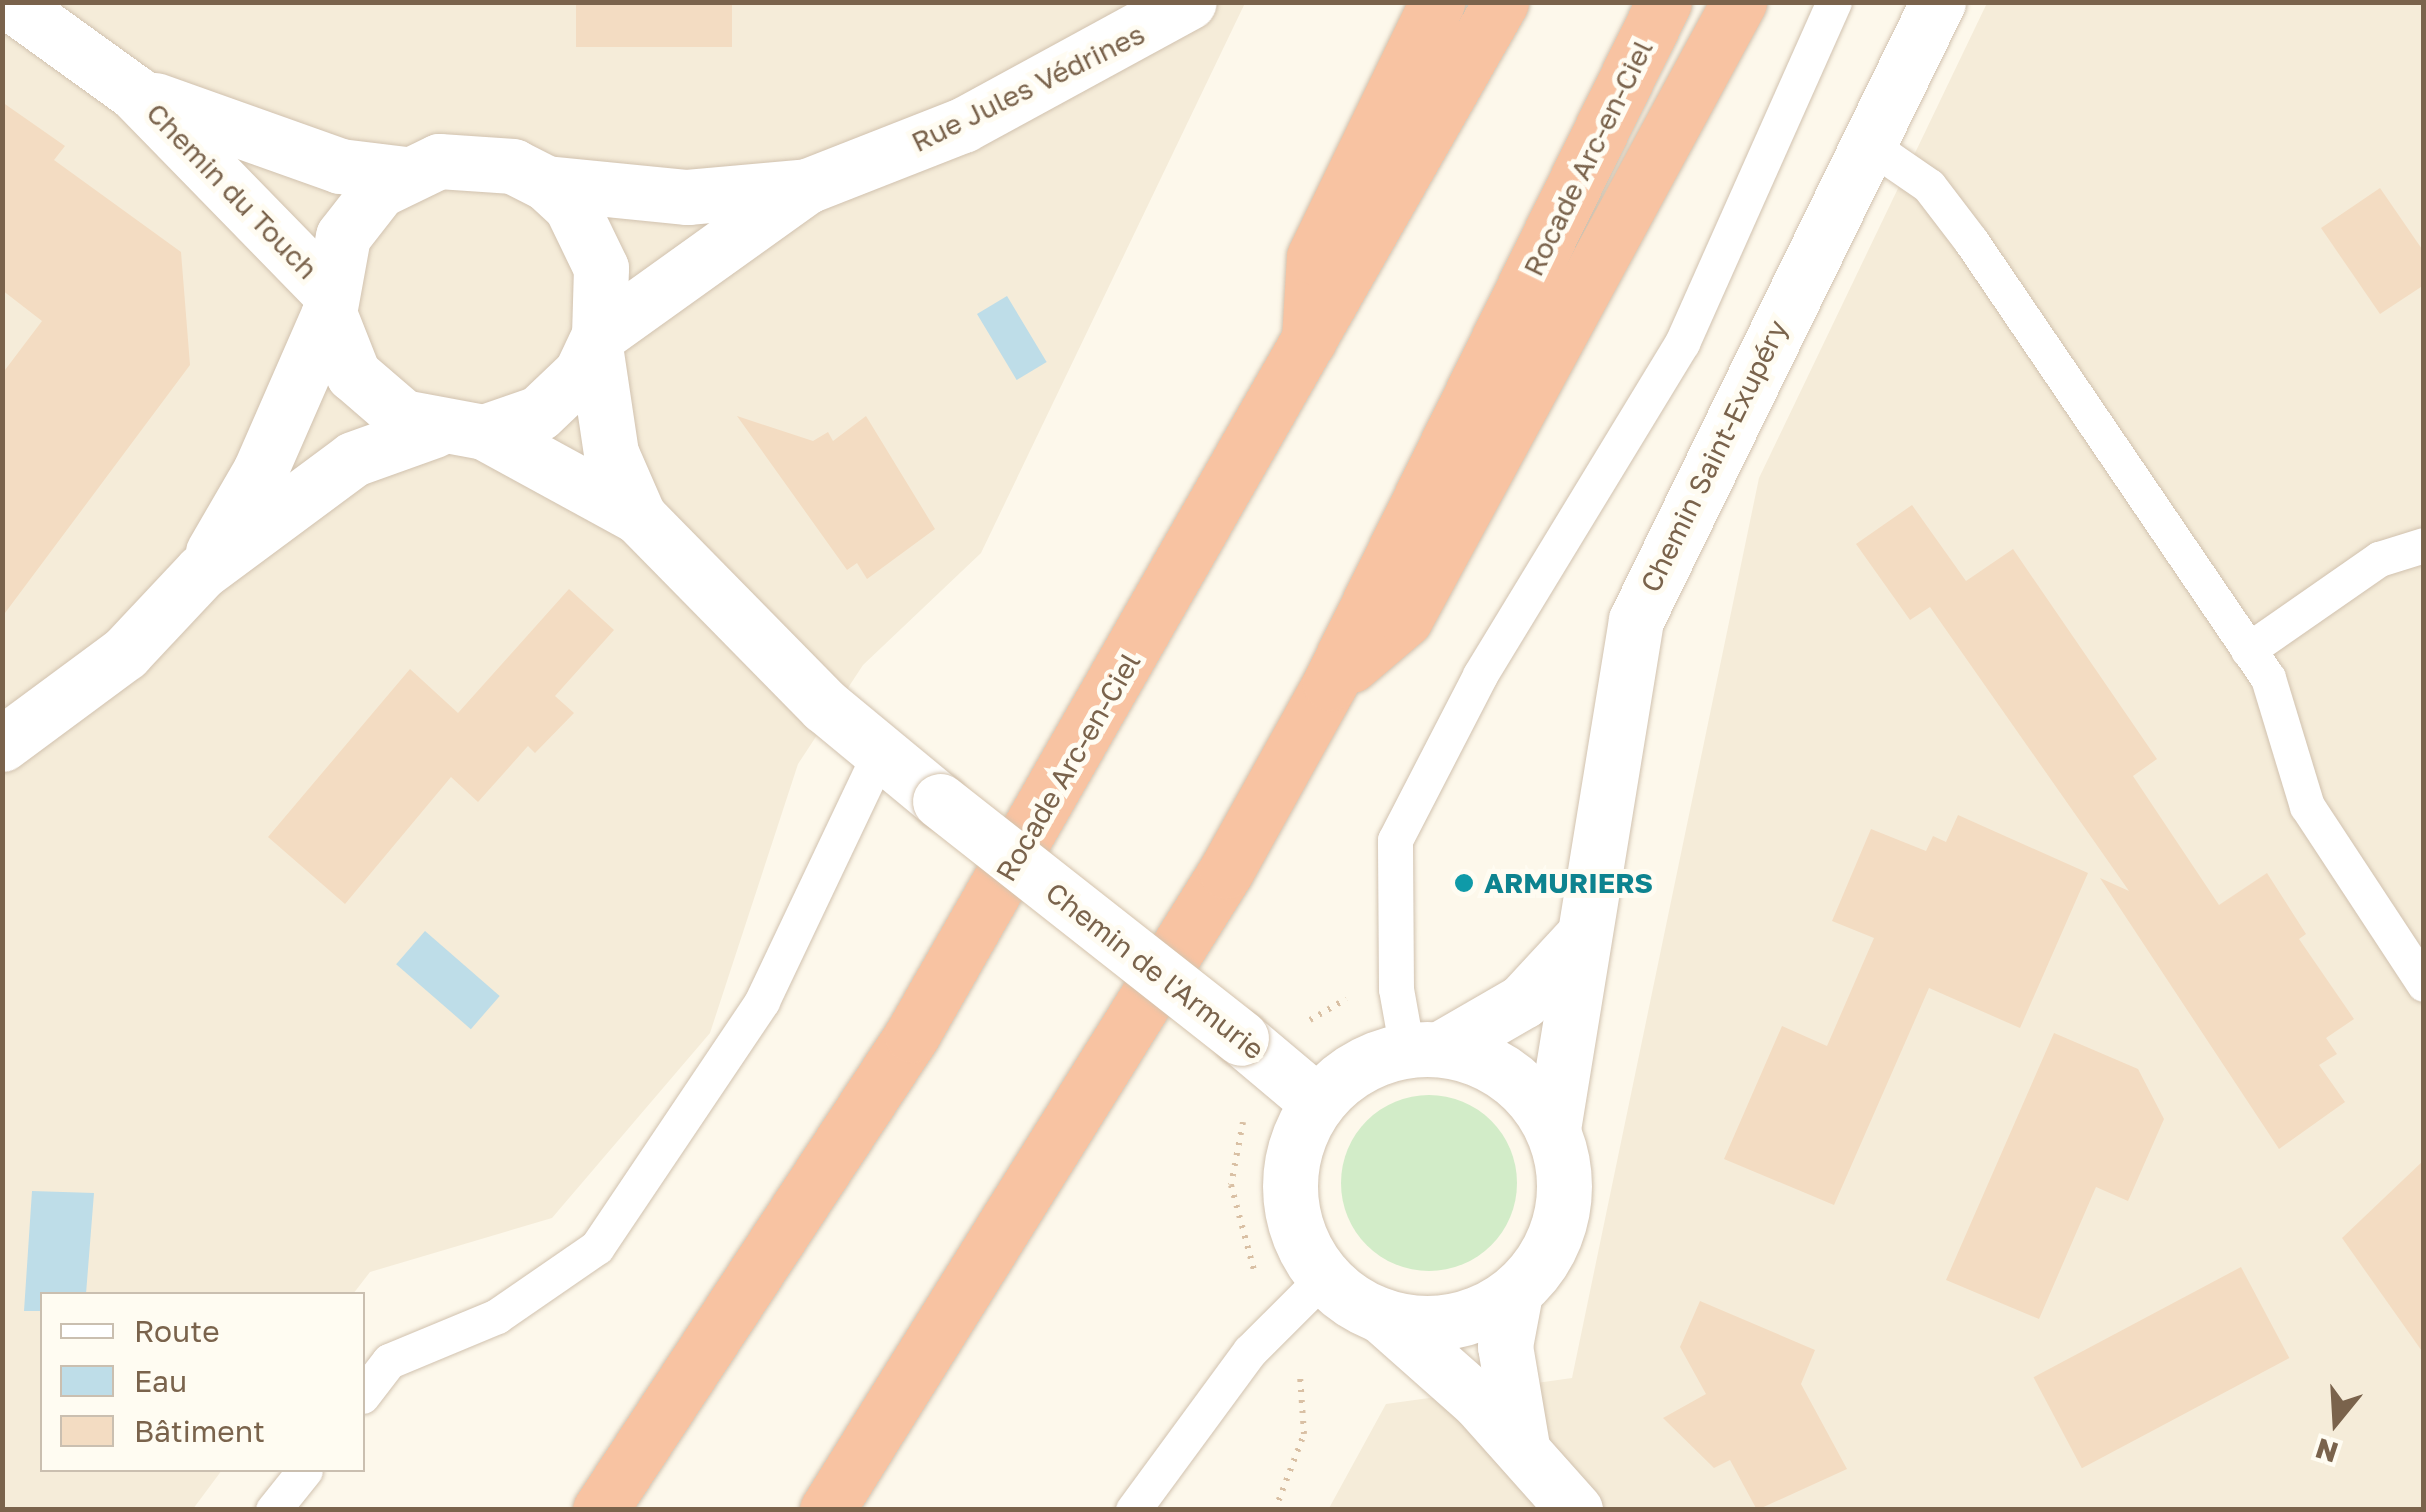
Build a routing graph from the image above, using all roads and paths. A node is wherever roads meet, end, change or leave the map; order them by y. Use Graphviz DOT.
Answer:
graph roads {
  1 [pos="9,2"];
  2 [pos="1189,2"];
  3 [pos="1437,2"];
  4 [pos="1501,2"];
  5 [pos="1664,2"];
  6 [pos="1738,2"];
  7 [pos="1834,2"];
  8 [pos="1938,2"];
  9 [pos="134,92"];
  10 [pos="1868,144"];
  11 [pos="404,174"];
  12 [pos="546,183"];
  13 [pos="806,186"];
  14 [pos="329,302"];
  15 [pos="597,340"];
  16 [pos="1309,352"];
  17 [pos="459,431"];
  18 [pos="639,517"];
  19 [pos="2424,545"];
  20 [pos="201,572"];
  21 [pos="2248,650"];
  22 [pos="1330,683"];
  23 [pos="2,744"];
  24 [pos="880,752"];
  25 [pos="1582,938"];
  26 [pos="2424,984"];
  27 [pos="1424,1049"];
  28 [pos="1317,1102"];
  29 [pos="1553,1130"];
  30 [pos="1323,1278"];
  31 [pos="1515,1293"];
  32 [pos="1383,1317"];
  33 [pos="365,1392"];
  34 [pos="1522,1446"];
  35 [pos="302,1472"];
  36 [pos="273,1510"];
  37 [pos="600,1510"];
  38 [pos="827,1510"];
  39 [pos="1133,1510"];
  40 [pos="1575,1510"];
  1 -- 9 [label="street, Chemin du Touch"];
  2 -- 13 [label="street, Rue Jules Védrines"];
  3 -- 16 [label="highway"];
  4 -- 16 [label="highway, Rocade Arc-en-Ciel"];
  5 -- 22 [label="highway, Rocade Arc-en-Ciel"];
  6 -- 22 [label="highway"];
  7 -- 27 [label="lane"];
  8 -- 10 [label="street, Chemin Saint-Exupéry"];
  9 -- 11 [label="street, Chemin du Touch"];
  9 -- 14 [label="street, Chemin du Touch"];
  10 -- 21 [label="lane"];
  10 -- 25 [label="street, Chemin Saint-Exupéry"];
  11 -- 12 [label="street"];
  11 -- 14 [label="street"];
  12 -- 13 [label="street, Rue Jules Védrines"];
  12 -- 15 [label="street"];
  13 -- 15 [label="street, Rue Jules Védrines"];
  14 -- 17 [label="street"];
  14 -- 20 [label="street"];
  15 -- 17 [label="street"];
  15 -- 18 [label="street, Chemin de l'Armurie"];
  16 -- 37 [label="highway, Rocade Arc-en-Ciel"];
  17 -- 18 [label="street, Chemin de l'Armurie"];
  17 -- 20 [label="street"];
  18 -- 24 [label="street, Chemin de l'Armurie"];
  19 -- 21 [label="lane"];
  20 -- 23 [label="street"];
  21 -- 26 [label="lane"];
  22 -- 38 [label="highway, Rocade Arc-en-Ciel"];
  24 -- 28 [label="street, Chemin de l'Armurie, bridge"];
  24 -- 33 [label="lane"];
  25 -- 27 [label="street, Chemin Saint-Exupéry"];
  25 -- 29 [label="street, Chemin Saint-Exupéry"];
  27 -- 28 [label="street"];
  27 -- 29 [label="street"];
  28 -- 30 [label="street"];
  29 -- 31 [label="street"];
  30 -- 32 [label="street"];
  30 -- 39 [label="lane"];
  31 -- 32 [label="street"];
  31 -- 34 [label="street"];
  32 -- 34 [label="street"];
  34 -- 40 [label="street"];
  35 -- 36 [label="lane"];
}
